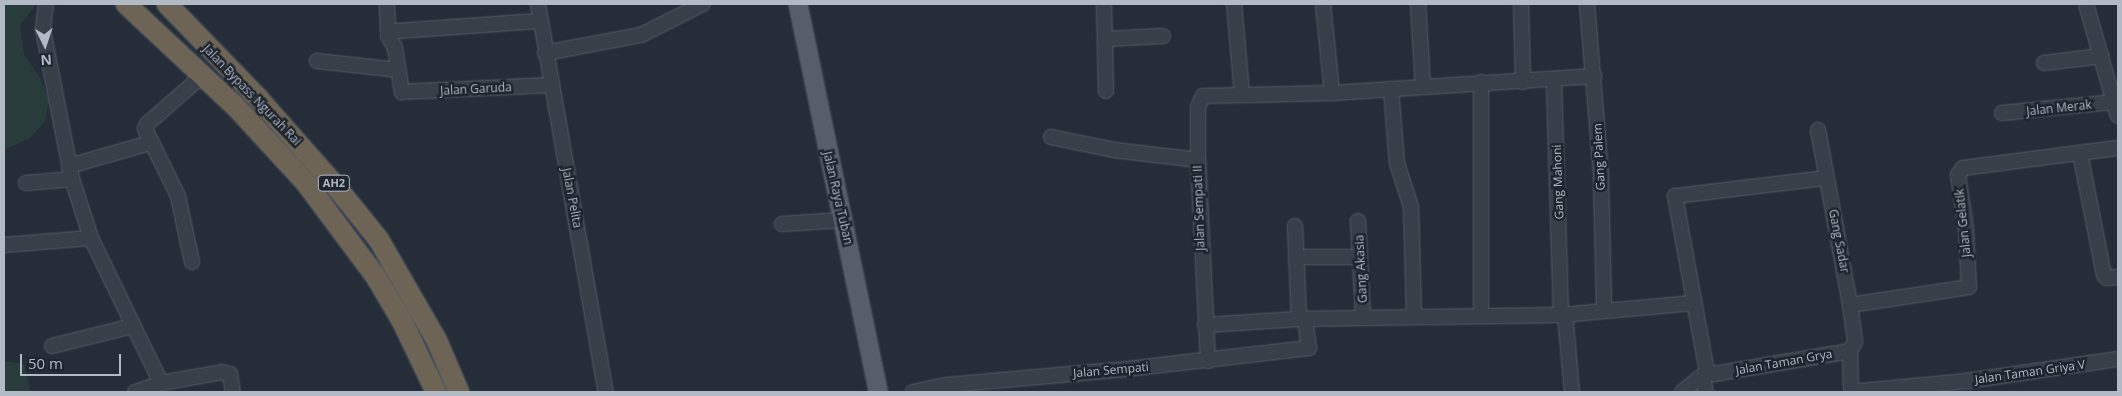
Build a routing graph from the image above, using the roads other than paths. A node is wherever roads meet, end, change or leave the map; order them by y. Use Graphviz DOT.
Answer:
graph roads {
  1 [pos="46,4"];
  2 [pos="166,4"];
  3 [pos="387,4"];
  4 [pos="538,4"];
  5 [pos="702,4"];
  6 [pos="798,4"];
  7 [pos="1104,4"];
  8 [pos="1234,4"];
  9 [pos="1323,4"];
  10 [pos="1418,4"];
  11 [pos="1521,4"];
  12 [pos="1587,4"];
  13 [pos="2086,4"];
  14 [pos="132,8"];
  15 [pos="539,21"];
  16 [pos="398,31"];
  17 [pos="1163,36"];
  18 [pos="1106,39"];
  19 [pos="545,53"];
  20 [pos="2102,56"];
  21 [pos="317,61"];
  22 [pos="2044,63"];
  23 [pos="398,70"];
  24 [pos="202,76"];
  25 [pos="1594,76"];
  26 [pos="1554,81"];
  27 [pos="1481,82"];
  28 [pos="1523,82"];
  29 [pos="551,85"];
  30 [pos="1423,86"];
  31 [pos="1391,89"];
  32 [pos="1106,91"];
  33 [pos="1332,93"];
  34 [pos="1242,94"];
  35 [pos="2117,109"];
  36 [pos="2002,113"];
  37 [pos="1818,130"];
  38 [pos="1051,137"];
  39 [pos="150,143"];
  40 [pos="2118,148"];
  41 [pos="2080,153"];
  42 [pos="1198,160"];
  43 [pos="70,172"];
  44 [pos="1826,178"];
  45 [pos="26,183"];
  46 [pos="843,220"];
  47 [pos="1358,221"];
  48 [pos="782,224"];
  49 [pos="1295,226"];
  50 [pos="91,238"];
  51 [pos="4,245"];
  52 [pos="1297,257"];
  53 [pos="1360,257"];
  54 [pos="192,262"];
  55 [pos="2118,277"];
  56 [pos="1694,303"];
  57 [pos="1850,305"];
  58 [pos="1604,311"];
  59 [pos="1563,314"];
  60 [pos="1481,315"];
  61 [pos="1414,316"];
  62 [pos="1363,318"];
  63 [pos="1302,319"];
  64 [pos="1205,325"];
  65 [pos="133,326"];
  66 [pos="52,346"];
  67 [pos="1850,351"];
  68 [pos="2118,359"];
  69 [pos="1208,360"];
  70 [pos="1705,374"];
  71 [pos="161,383"];
  72 [pos="135,392"];
  73 [pos="233,392"];
  74 [pos="436,392"];
  75 [pos="459,392"];
  76 [pos="606,392"];
  77 [pos="878,392"];
  78 [pos="913,392"];
  79 [pos="1572,392"];
  80 [pos="1682,392"];
  81 [pos="1706,392"];
  82 [pos="1851,392"];
  1 -- 43 [label="street"];
  2 -- 75 [label="highway, Jalan Bypass Ngurah Rai / AH2"];
  3 -- 23 [label="street"];
  4 -- 15 [label="street, Jalan Pelita"];
  5 -- 19 [label="street"];
  6 -- 46 [label="main road, Jalan Raya Tuban"];
  7 -- 18 [label="street"];
  8 -- 34 [label="street"];
  9 -- 33 [label="street"];
  10 -- 30 [label="street"];
  11 -- 28 [label="street"];
  12 -- 25 [label="street, Gang Palem"];
  13 -- 20 [label="street"];
  14 -- 24 [label="highway, Jalan Bypass Ngurah Rai / AH2"];
  15 -- 16 [label="street"];
  15 -- 19 [label="street, Jalan Pelita"];
  17 -- 18 [label="street"];
  18 -- 32 [label="street"];
  19 -- 29 [label="street, Jalan Pelita"];
  20 -- 22 [label="street"];
  20 -- 35 [label="street"];
  21 -- 23 [label="street"];
  23 -- 29 [label="street, Jalan Garuda"];
  24 -- 39 [label="street"];
  24 -- 74 [label="highway, Jalan Bypass Ngurah Rai / AH2"];
  25 -- 26 [label="street"];
  25 -- 58 [label="street, Gang Palem"];
  26 -- 28 [label="street"];
  26 -- 59 [label="street, Gang Mahoni"];
  27 -- 28 [label="street"];
  27 -- 30 [label="street"];
  27 -- 60 [label="street"];
  29 -- 76 [label="street, Jalan Pelita"];
  30 -- 31 [label="street"];
  31 -- 33 [label="street"];
  31 -- 61 [label="street"];
  33 -- 34 [label="street"];
  34 -- 42 [label="street, Jalan Sempati II"];
  35 -- 36 [label="street, Jalan Merak"];
  37 -- 44 [label="street, Gang Sadar"];
  38 -- 42 [label="street"];
  39 -- 43 [label="street"];
  39 -- 54 [label="street"];
  40 -- 41 [label="street, Jalan Gelatik"];
  41 -- 55 [label="street"];
  41 -- 57 [label="street, Jalan Gelatik"];
  42 -- 64 [label="street, Jalan Sempati II"];
  43 -- 45 [label="street"];
  43 -- 50 [label="street"];
  44 -- 56 [label="street"];
  44 -- 57 [label="street, Gang Sadar"];
  46 -- 48 [label="street"];
  46 -- 77 [label="main road, Jalan Raya Tuban"];
  47 -- 53 [label="street, Gang Akasia"];
  49 -- 52 [label="street"];
  50 -- 51 [label="street"];
  50 -- 65 [label="street"];
  52 -- 53 [label="street"];
  52 -- 63 [label="street"];
  53 -- 62 [label="street, Gang Akasia"];
  56 -- 58 [label="street"];
  56 -- 70 [label="street"];
  57 -- 67 [label="street, Gang Sadar"];
  58 -- 59 [label="street"];
  59 -- 60 [label="street"];
  59 -- 79 [label="street, Gang Mahoni"];
  60 -- 61 [label="street"];
  61 -- 62 [label="street"];
  62 -- 63 [label="street"];
  63 -- 64 [label="street"];
  63 -- 69 [label="street, Jalan Sempati"];
  64 -- 69 [label="street, Jalan Sempati II"];
  65 -- 66 [label="street"];
  65 -- 71 [label="street"];
  67 -- 70 [label="street, Jalan Taman Grya"];
  67 -- 82 [label="street, Jalan Taman Grya"];
  68 -- 82 [label="street, Jalan Taman Griya V"];
  69 -- 78 [label="street, Jalan Sempati"];
  70 -- 80 [label="street"];
  70 -- 81 [label="street"];
  71 -- 72 [label="street"];
  71 -- 73 [label="street"];
}
